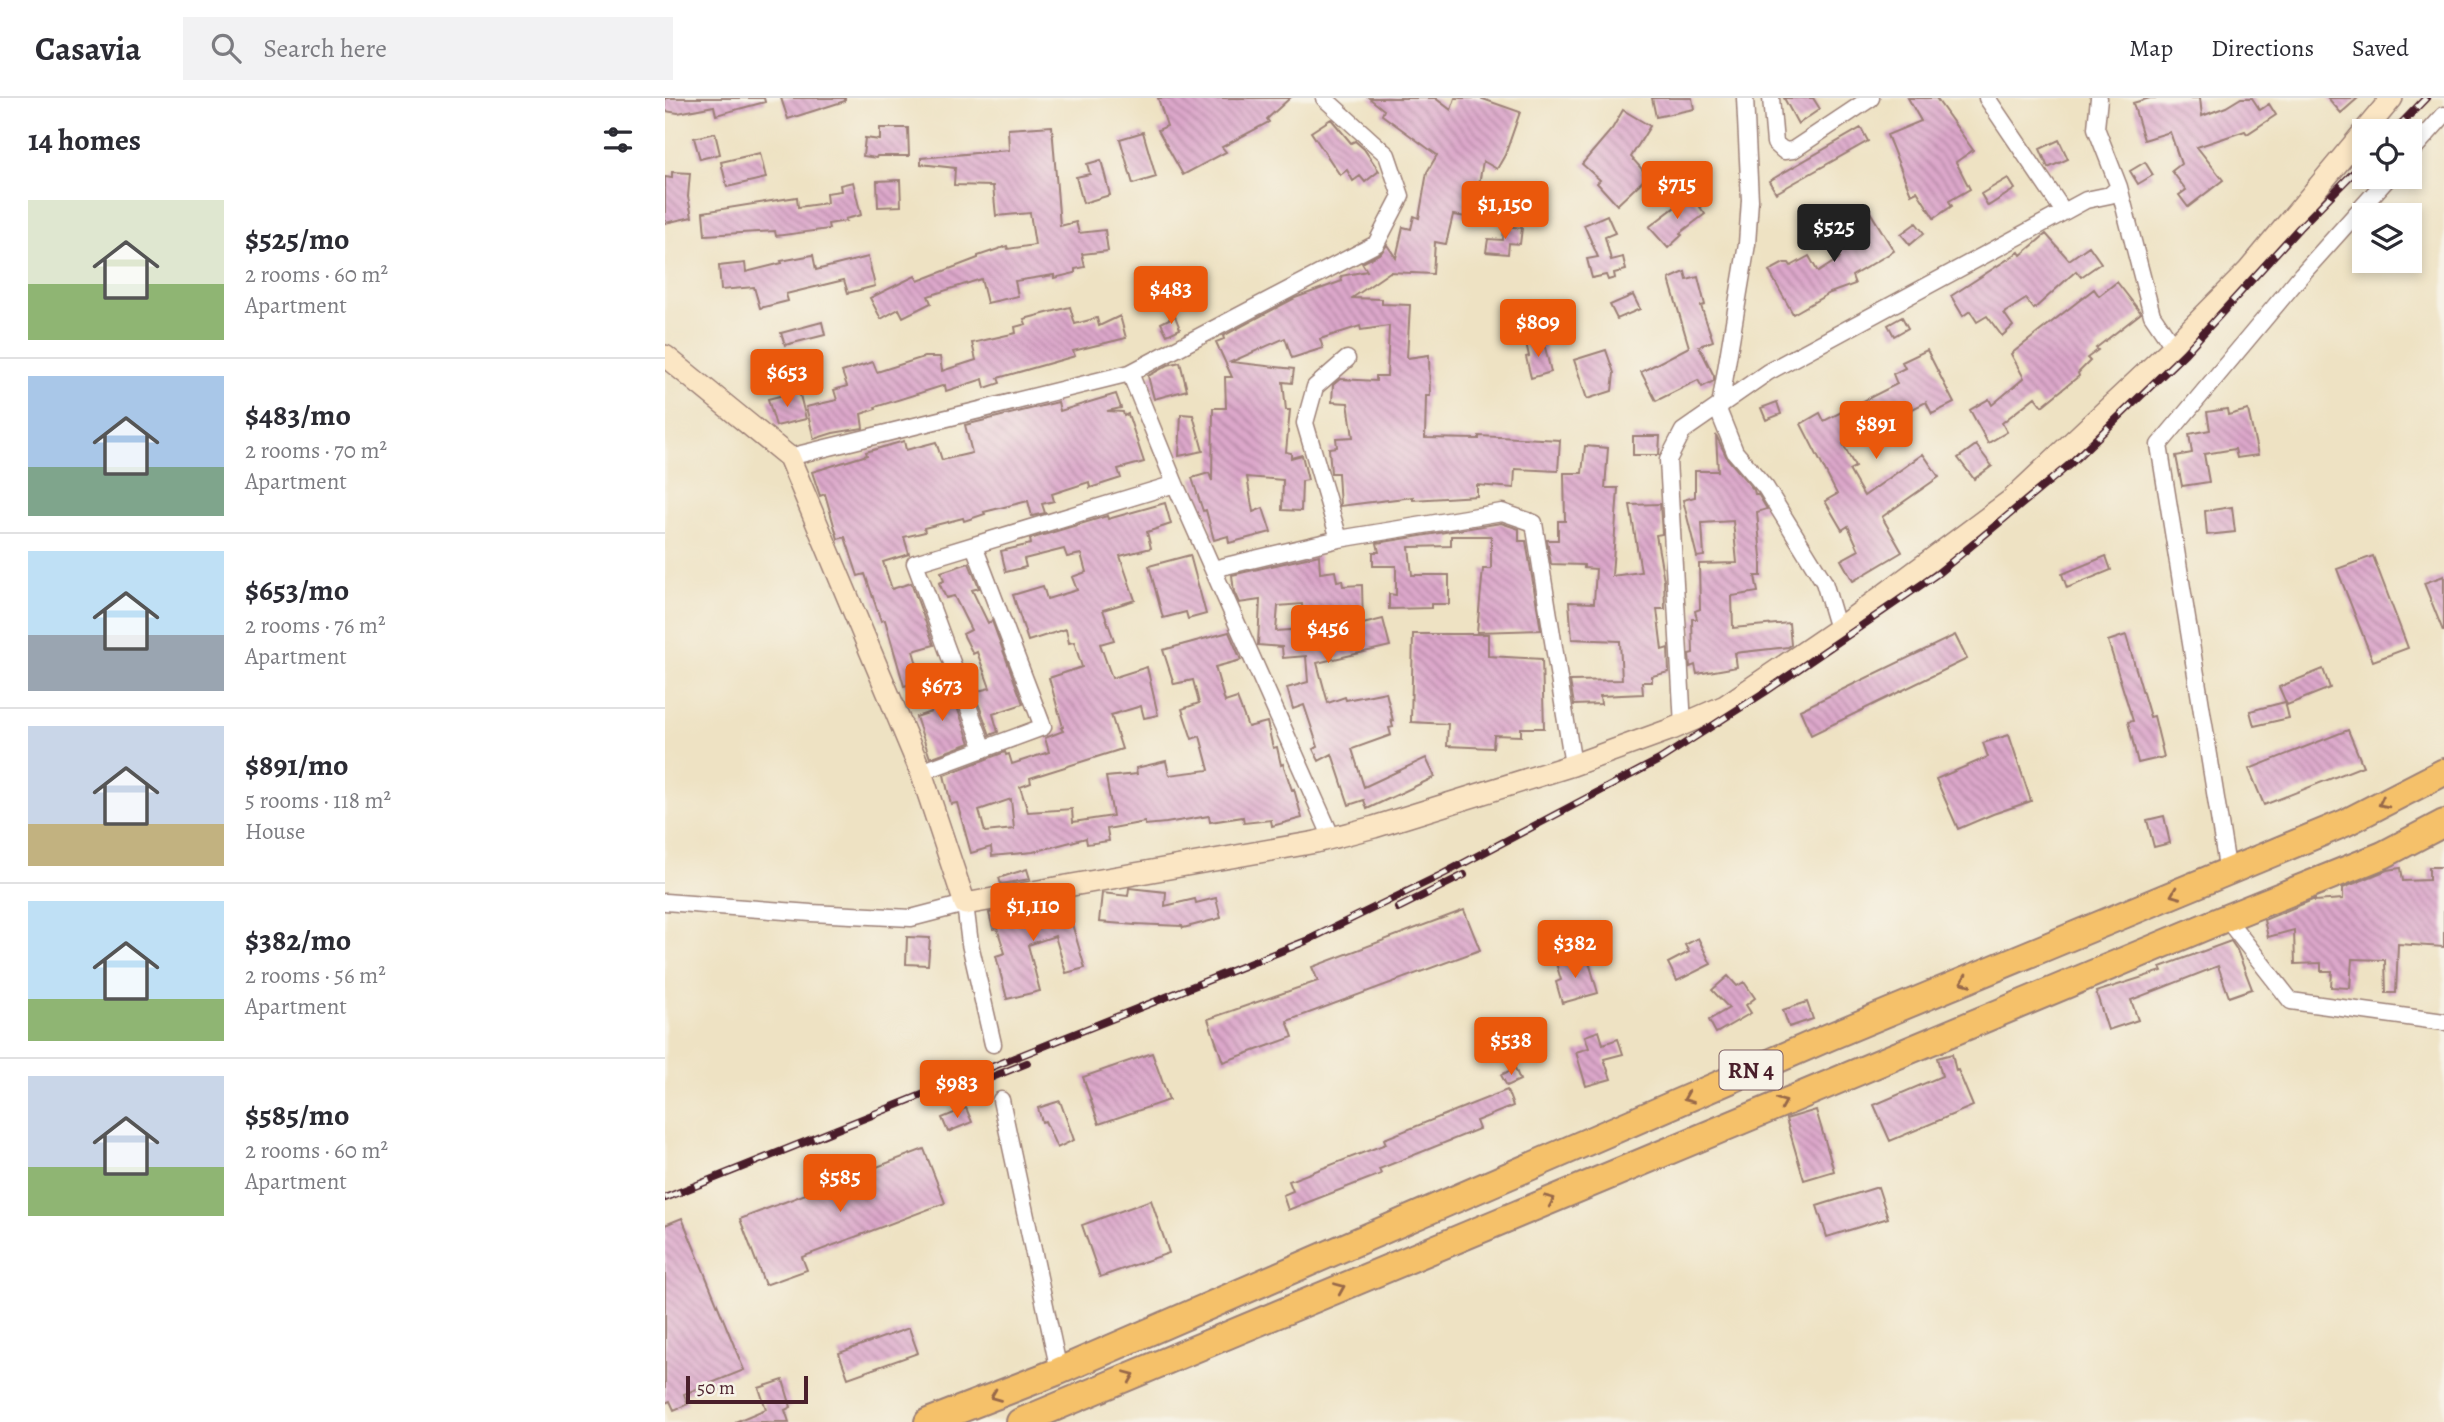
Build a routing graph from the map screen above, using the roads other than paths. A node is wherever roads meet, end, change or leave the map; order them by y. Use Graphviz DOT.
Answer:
graph roads {
  1 [pos="1324,98"];
  2 [pos="1745,98"];
  3 [pos="1771,98"];
  4 [pos="1871,98"];
  5 [pos="1987,98"];
  6 [pos="2099,98"];
  7 [pos="2392,98"];
  8 [pos="2444,115"];
  9 [pos="2422,140"];
  10 [pos="2119,187"];
  11 [pos="2378,189"];
  12 [pos="2064,212"];
  13 [pos="2173,345"];
  14 [pos="665,356"];
  15 [pos="1347,359"];
  16 [pos="1130,373"];
  17 [pos="1720,405"];
  18 [pos="789,457"];
  19 [pos="1175,484"];
  20 [pos="1339,539"];
  21 [pos="974,546"];
  22 [pos="1213,569"];
  23 [pos="1838,629"];
  24 [pos="1683,725"];
  25 [pos="983,749"];
  26 [pos="1573,765"];
  27 [pos="921,772"];
  28 [pos="2444,772"];
  29 [pos="2444,823"];
  30 [pos="1332,838"];
  31 [pos="2228,873"];
  32 [pos="665,902"];
  33 [pos="965,904"];
  34 [pos="2226,918"];
  35 [pos="2444,1022"];
  36 [pos="993,1044"];
  37 [pos="1001,1100"];
  38 [pos="1059,1371"];
  39 [pos="929,1422"];
  40 [pos="1020,1422"];
  1 -- 16 [label="street"];
  2 -- 17 [label="street"];
  3 -- 4 [label="street"];
  5 -- 12 [label="street"];
  6 -- 10 [label="street"];
  7 -- 13 [label="main road"];
  8 -- 9 [label="street"];
  10 -- 12 [label="street"];
  10 -- 13 [label="street"];
  11 -- 31 [label="street"];
  12 -- 17 [label="street"];
  13 -- 23 [label="main road"];
  14 -- 18 [label="main road"];
  15 -- 20 [label="street"];
  16 -- 18 [label="street"];
  16 -- 19 [label="street"];
  17 -- 23 [label="street"];
  17 -- 24 [label="street"];
  18 -- 27 [label="main road"];
  19 -- 21 [label="street"];
  19 -- 22 [label="street"];
  20 -- 22 [label="street"];
  20 -- 26 [label="street"];
  21 -- 25 [label="street"];
  21 -- 25 [label="street"];
  22 -- 30 [label="street"];
  23 -- 24 [label="main road"];
  24 -- 26 [label="main road"];
  25 -- 27 [label="street"];
  26 -- 30 [label="main road"];
  27 -- 33 [label="main road"];
  28 -- 31 [label="highway, RN 4, one-way"];
  29 -- 34 [label="highway, RN 4"];
  30 -- 33 [label="main road"];
  31 -- 38 [label="highway, RN 4, one-way"];
  32 -- 33 [label="street"];
  33 -- 36 [label="street"];
  34 -- 35 [label="street"];
  40 -- 34 [label="highway, RN 4, one-way"];
  37 -- 38 [label="street"];
  38 -- 39 [label="highway, RN 4, one-way"];
}
